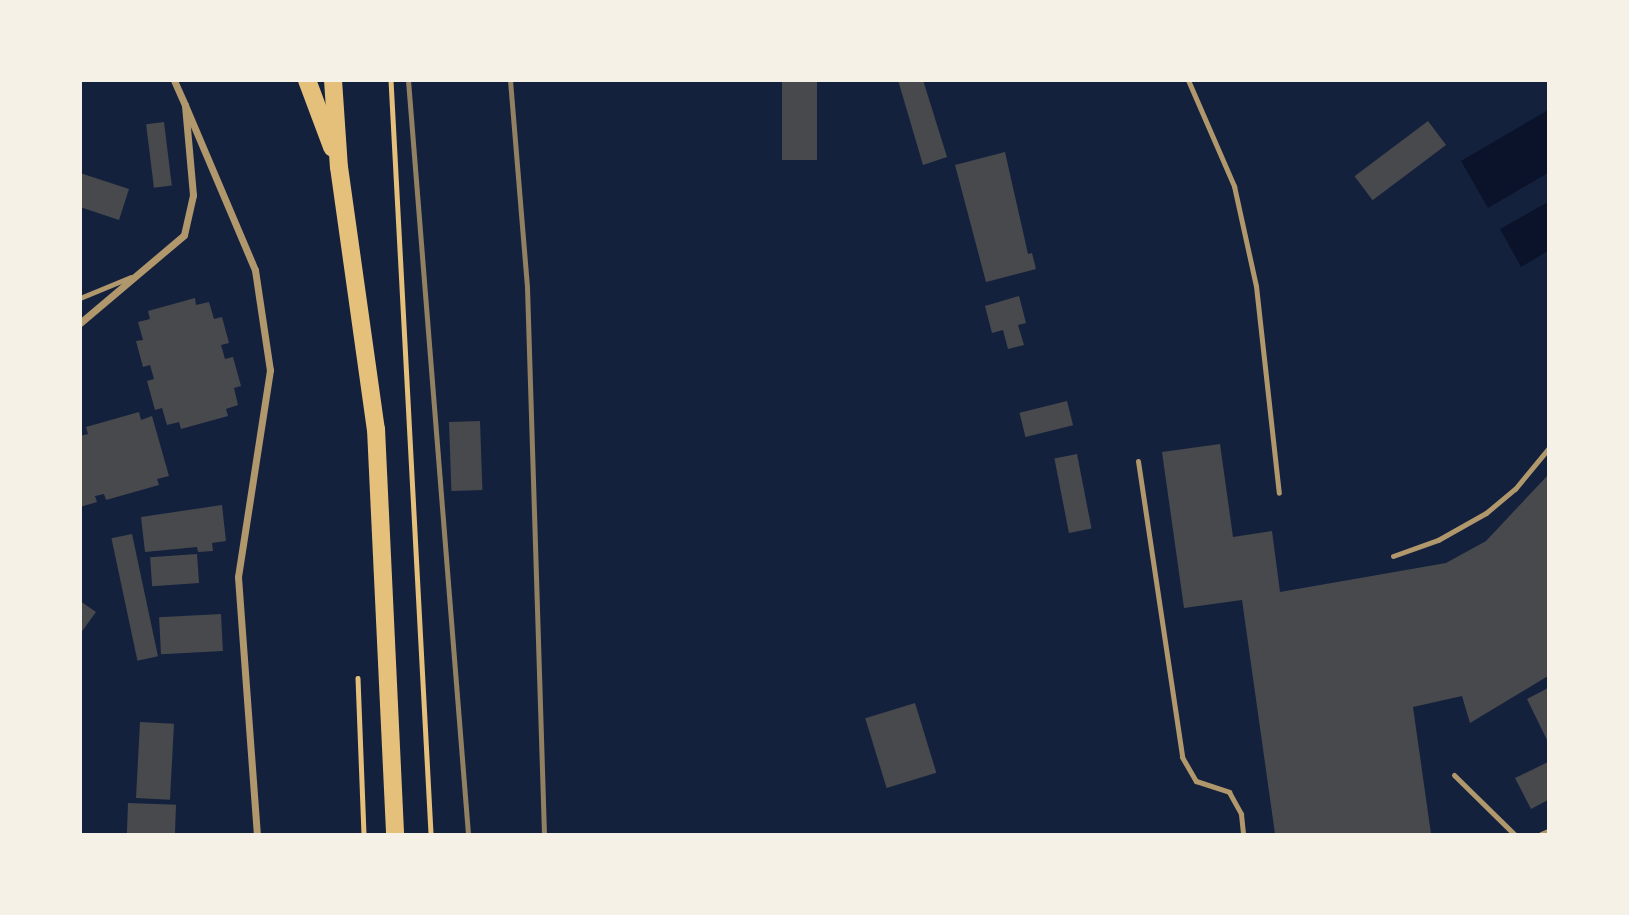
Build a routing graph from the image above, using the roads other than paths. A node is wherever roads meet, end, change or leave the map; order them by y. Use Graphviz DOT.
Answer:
graph roads {
  1 [pos="174,80"];
  2 [pos="307,80"];
  3 [pos="333,80"];
  4 [pos="1188,80"];
  5 [pos="185,105"];
  6 [pos="339,167"];
  7 [pos="141,273"];
  8 [pos="80,299"];
  9 [pos="80,323"];
  10 [pos="1549,449"];
  11 [pos="1138,461"];
  12 [pos="1279,493"];
  13 [pos="1392,556"];
  14 [pos="1454,775"];
  15 [pos="1549,831"];
  16 [pos="257,835"];
  17 [pos="396,835"];
  18 [pos="1243,835"];
  19 [pos="1514,835"];
  20 [pos="1541,835"];
  1 -- 5 [label="street"];
  2 -- 6 [label="main road"];
  3 -- 6 [label="main road"];
  4 -- 12 [label="lane"];
  5 -- 7 [label="street"];
  5 -- 16 [label="street"];
  6 -- 17 [label="main road"];
  7 -- 8 [label="lane"];
  7 -- 9 [label="street"];
  10 -- 13 [label="lane"];
  11 -- 18 [label="lane"];
  14 -- 19 [label="lane"];
  15 -- 20 [label="lane"];
}
